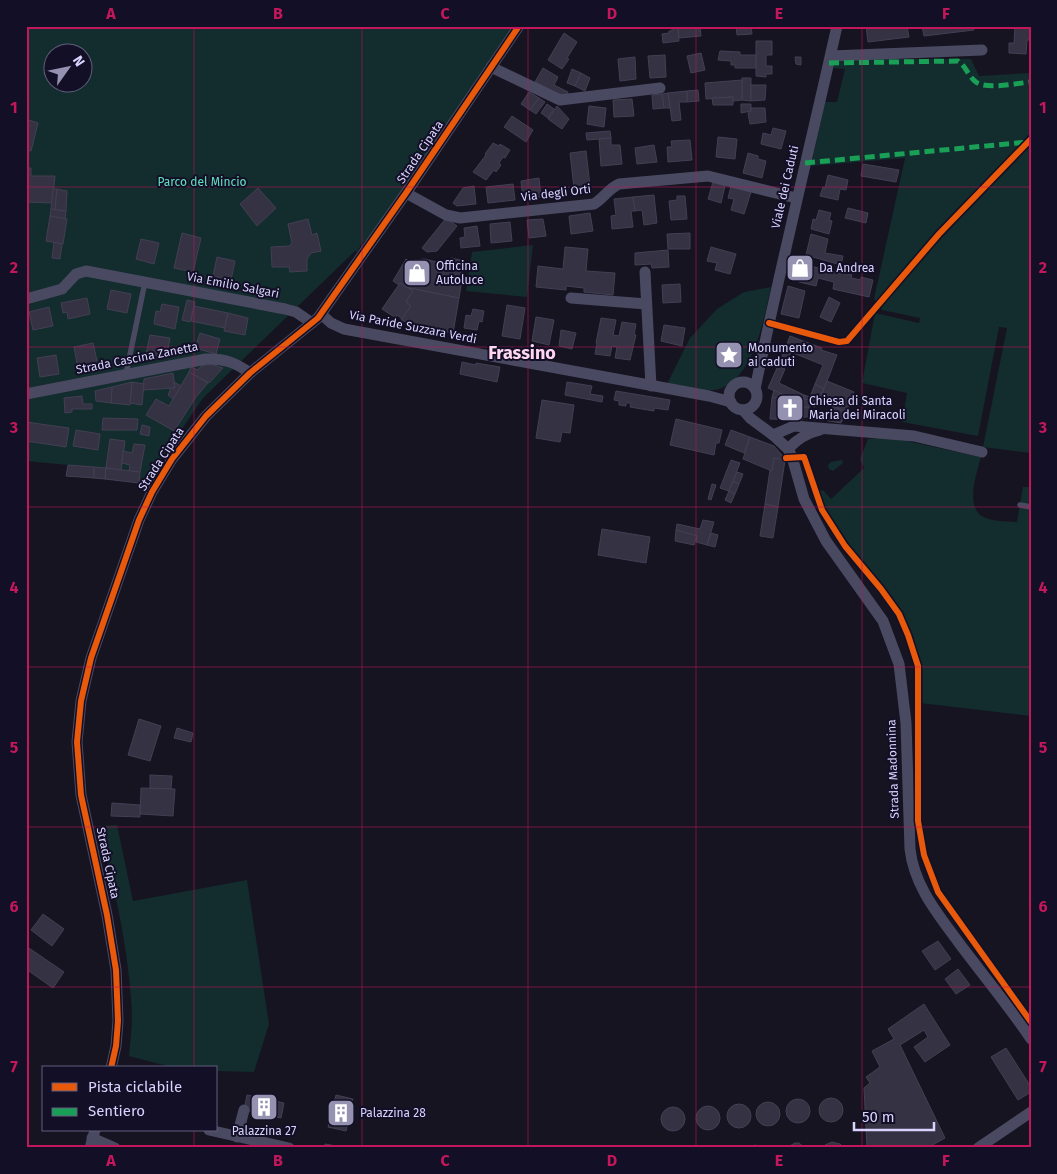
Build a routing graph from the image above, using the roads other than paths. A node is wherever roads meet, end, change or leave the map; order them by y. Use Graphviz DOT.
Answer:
graph roads {
  1 [pos="519,26"];
  2 [pos="837,26"];
  3 [pos="982,50"];
  4 [pos="830,56"];
  5 [pos="491,67"];
  6 [pos="660,88"];
  7 [pos="406,193"];
  8 [pos="796,198"];
  9 [pos="645,272"];
  10 [pos="146,282"];
  11 [pos="571,298"];
  12 [pos="26,299"];
  13 [pos="646,304"];
  14 [pos="321,314"];
  15 [pos="312,323"];
  16 [pos="761,355"];
  17 [pos="250,373"];
  18 [pos="126,374"];
  19 [pos="651,386"];
  20 [pos="734,386"];
  21 [pos="755,389"];
  22 [pos="26,394"];
  23 [pos="709,396"];
  24 [pos="731,402"];
  25 [pos="755,403"];
  26 [pos="743,410"];
  27 [pos="761,425"];
  28 [pos="824,429"];
  29 [pos="773,434"];
  30 [pos="788,449"];
  31 [pos="982,452"];
  32 [pos="1020,505"];
  33 [pos="1031,507"];
  34 [pos="1031,1039"];
  35 [pos="111,1066"];
  36 [pos="244,1110"];
  37 [pos="1031,1112"];
  38 [pos="218,1132"];
  39 [pos="238,1136"];
  40 [pos="92,1139"];
  41 [pos="115,1148"];
  42 [pos="289,1148"];
  43 [pos="978,1148"];
  1 -- 5 [label="street, Strada Cipata"];
  2 -- 4 [label="street, Viale dei Caduti"];
  3 -- 4 [label="street"];
  4 -- 8 [label="street, Viale dei Caduti"];
  5 -- 6 [label="street"];
  5 -- 7 [label="street, Strada Cipata"];
  7 -- 8 [label="street, Via degli Orti"];
  7 -- 14 [label="street, Strada Cipata"];
  8 -- 16 [label="street, Viale dei Caduti"];
  9 -- 13 [label="street"];
  10 -- 12 [label="street, Via Emilio Salgari"];
  10 -- 15 [label="street, Via Emilio Salgari"];
  10 -- 18 [label="lane"];
  11 -- 13 [label="street"];
  13 -- 19 [label="street"];
  14 -- 15 [label="street, Strada Cipata"];
  14 -- 19 [label="street, Via Paride Suzzara Verdi"];
  15 -- 17 [label="street, Strada Cipata"];
  16 -- 20 [label="street, Viale dei Caduti"];
  16 -- 21 [label="street, Viale dei Caduti"];
  17 -- 18 [label="street, Strada Cascina Zanetta"];
  17 -- 35 [label="street, Strada Cipata"];
  18 -- 22 [label="street, Strada Cascina Zanetta"];
  19 -- 23 [label="street, Via Paride Suzzara Verdi"];
  20 -- 21 [label="street"];
  20 -- 23 [label="street, Via Paride Suzzara Verdi"];
  20 -- 24 [label="street"];
  21 -- 25 [label="street"];
  23 -- 24 [label="street, Via Paride Suzzara Verdi"];
  24 -- 26 [label="street"];
  25 -- 26 [label="street"];
  25 -- 27 [label="street"];
  26 -- 27 [label="street"];
  27 -- 29 [label="street"];
  28 -- 29 [label="street"];
  28 -- 30 [label="street"];
  28 -- 31 [label="street"];
  29 -- 30 [label="street"];
  30 -- 34 [label="street, Strada Madonnina"];
  32 -- 33 [label="lane"];
  36 -- 39 [label="street"];
  37 -- 43 [label="street"];
  38 -- 39 [label="street"];
  39 -- 42 [label="street"];
  40 -- 41 [label="street"];
}
